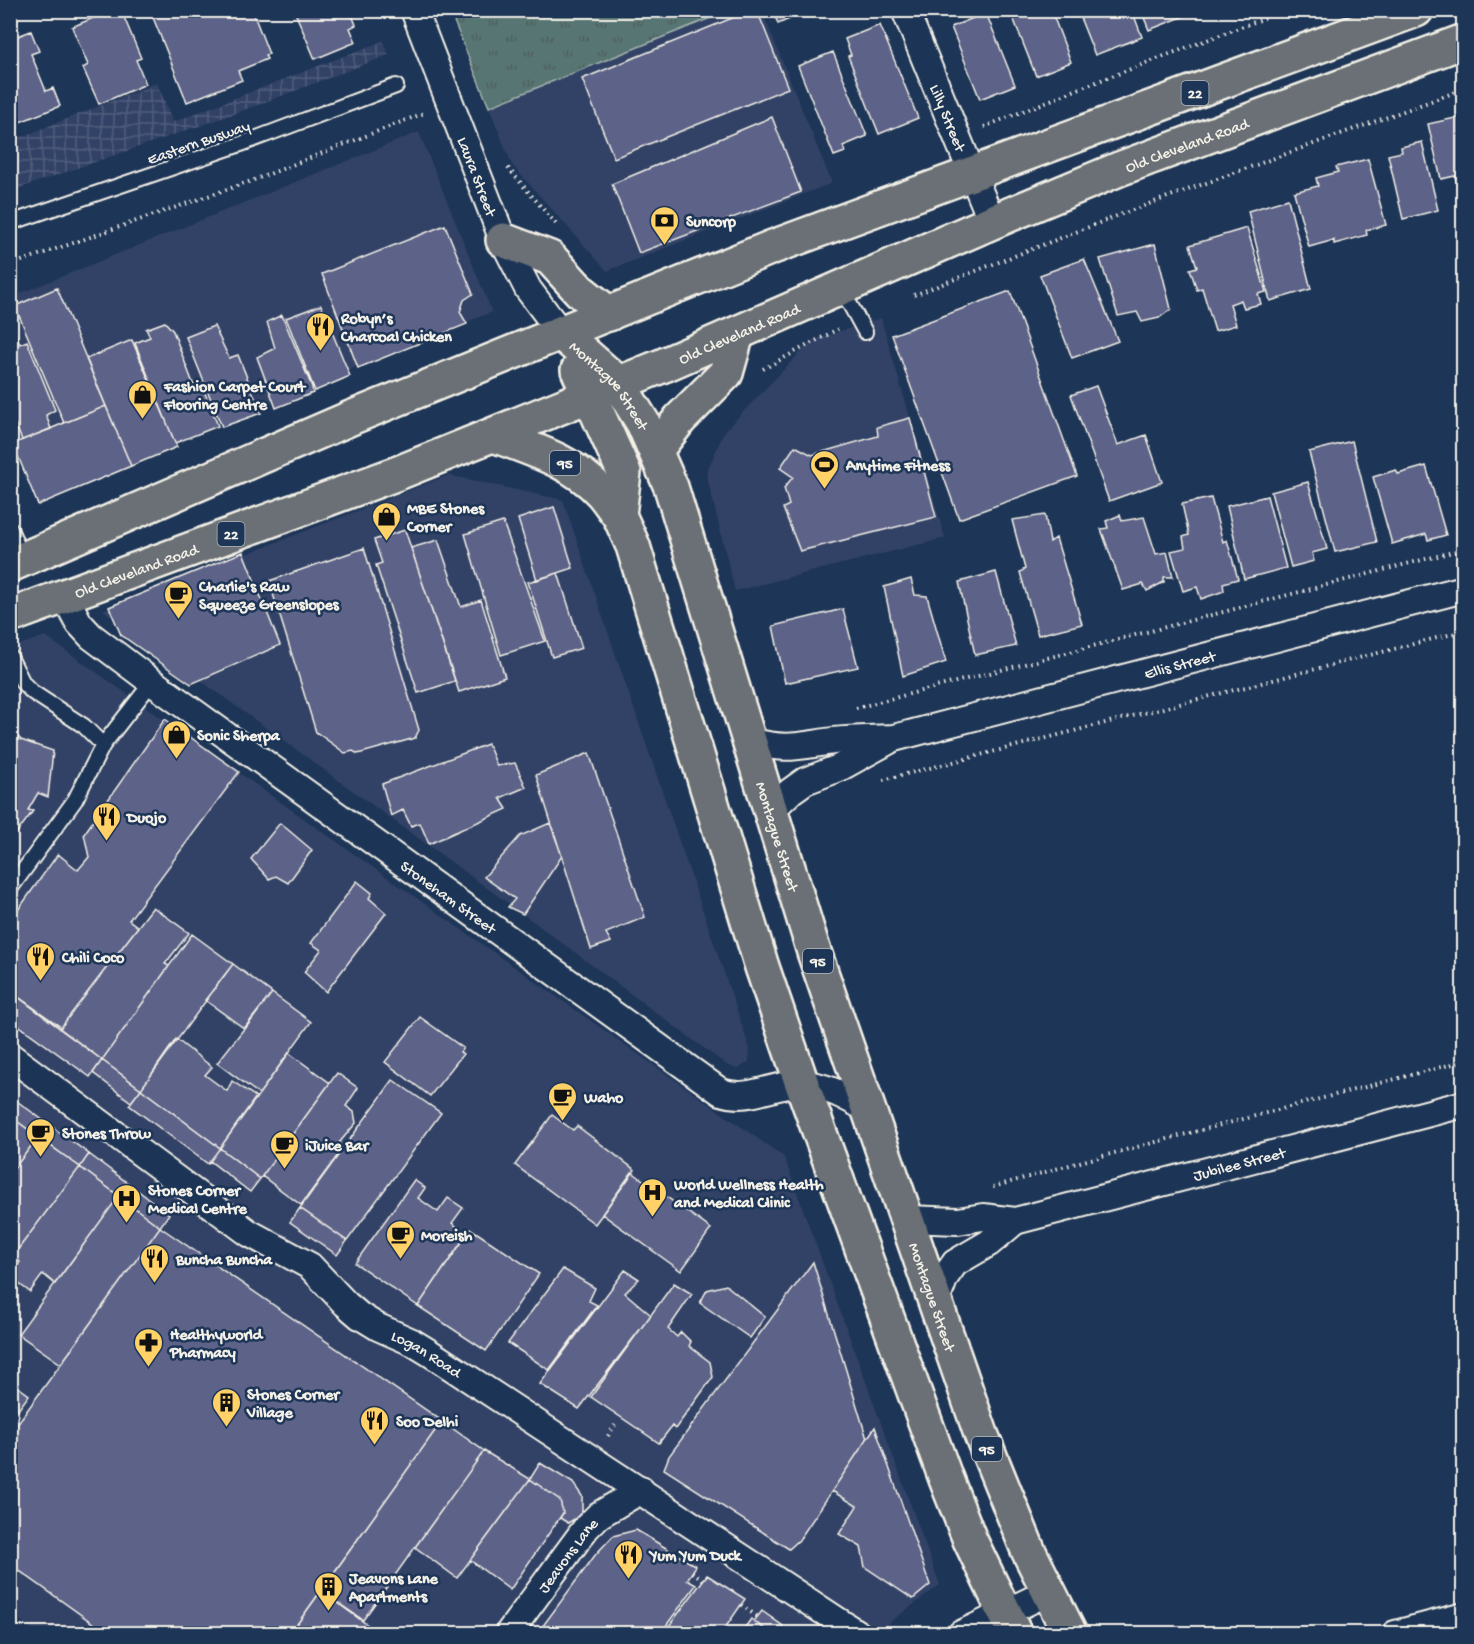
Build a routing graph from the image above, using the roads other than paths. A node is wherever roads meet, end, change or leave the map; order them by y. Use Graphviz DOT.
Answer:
graph roads {
  1 [pos="414,10"];
  2 [pos="905,10"];
  3 [pos="1416,10"];
  4 [pos="1464,41"];
  5 [pos="396,86"];
  6 [pos="972,175"];
  7 [pos="992,222"];
  8 [pos="10,223"];
  9 [pos="503,240"];
  10 [pos="841,288"];
  11 [pos="609,314"];
  12 [pos="865,332"];
  13 [pos="561,333"];
  14 [pos="737,334"];
  15 [pos="604,389"];
  16 [pos="494,435"];
  17 [pos="656,450"];
  18 [pos="619,516"];
  19 [pos="10,529"];
  20 [pos="17,562"];
  21 [pos="1464,589"];
  22 [pos="64,595"];
  23 [pos="10,616"];
  24 [pos="10,657"];
  25 [pos="152,682"];
  26 [pos="894,738"];
  27 [pos="750,741"];
  28 [pos="103,745"];
  29 [pos="771,810"];
  30 [pos="10,889"];
  31 [pos="10,1056"];
  32 [pos="802,1084"];
  33 [pos="1464,1104"];
  34 [pos="871,1111"];
  35 [pos="908,1219"];
  36 [pos="1015,1221"];
  37 [pos="936,1301"];
  38 [pos="641,1490"];
  39 [pos="1048,1592"];
  40 [pos="1464,1616"];
  41 [pos="1010,1624"];
  42 [pos="1063,1631"];
  43 [pos="508,1634"];
  44 [pos="858,1634"];
  45 [pos="961,1634"];
  46 [pos="1395,1634"];
  1 -- 9 [label="street, Laura Street"];
  2 -- 6 [label="street, Lilly Street"];
  3 -- 6 [label="main road, 22"];
  4 -- 7 [label="main road, Old Cleveland Road / 22"];
  5 -- 8 [label="lane, Eastern Busway"];
  6 -- 7 [label="street, Lilly Street"];
  6 -- 11 [label="main road, 22"];
  7 -- 10 [label="main road, Old Cleveland Road / 22"];
  9 -- 11 [label="main road"];
  9 -- 13 [label="street, Laura Street"];
  10 -- 12 [label="lane"];
  10 -- 14 [label="main road, Old Cleveland Road / 22"];
  11 -- 13 [label="main road, 22"];
  13 -- 15 [label="main road, Montague Street / 95"];
  13 -- 20 [label="main road, 22"];
  14 -- 15 [label="main road, Old Cleveland Road / 22"];
  14 -- 17 [label="main road"];
  15 -- 16 [label="main road, Old Cleveland Road / 22"];
  15 -- 17 [label="main road, Montague Street / 95"];
  15 -- 18 [label="main road, Montague Street / 95"];
  16 -- 18 [label="main road, 95"];
  16 -- 22 [label="main road, Old Cleveland Road / 22"];
  17 -- 27 [label="main road, Montague Street / 95"];
  18 -- 32 [label="main road, 95"];
  19 -- 20 [label="lane"];
  21 -- 26 [label="street, Ellis Street"];
  22 -- 23 [label="main road, Old Cleveland Road / 22"];
  22 -- 25 [label="street, Stoneham Street"];
  24 -- 28 [label="lane"];
  25 -- 28 [label="lane"];
  25 -- 32 [label="street, Stoneham Street"];
  26 -- 27 [label="street, Ellis Street"];
  26 -- 29 [label="street, Ellis Street"];
  27 -- 29 [label="main road, Montague Street / 95"];
  28 -- 30 [label="lane"];
  29 -- 34 [label="main road, Montague Street / 95"];
  31 -- 38 [label="street, Logan Road"];
  32 -- 34 [label="street, Stoneham Street"];
  32 -- 41 [label="main road, 95"];
  33 -- 36 [label="street, Jubilee Street"];
  34 -- 35 [label="main road, Montague Street / 95"];
  35 -- 36 [label="street, Jubilee Street"];
  35 -- 37 [label="main road, Montague Street / 95"];
  36 -- 37 [label="street, Jubilee Street"];
  37 -- 39 [label="main road, Montague Street / 95"];
  38 -- 43 [label="street, Jeavons Lane"];
  38 -- 44 [label="street, Logan Road"];
  39 -- 41 [label="street"];
  39 -- 42 [label="main road, 95"];
  40 -- 46 [label="street"];
  41 -- 45 [label="street"];
}
